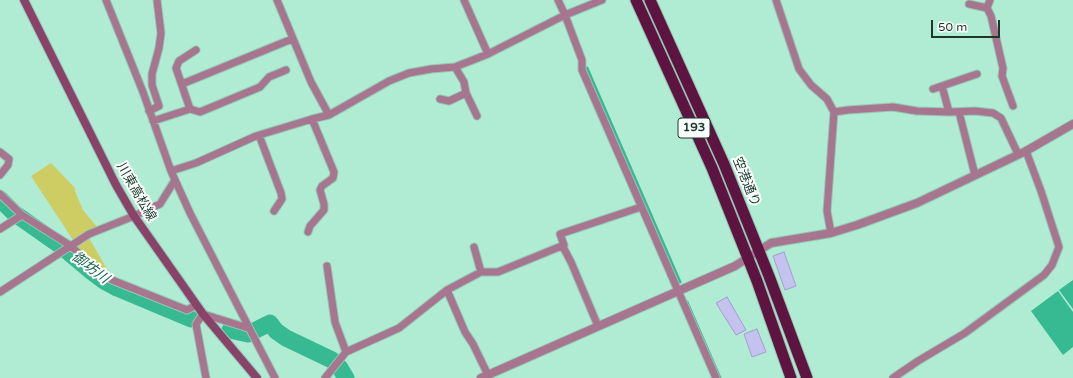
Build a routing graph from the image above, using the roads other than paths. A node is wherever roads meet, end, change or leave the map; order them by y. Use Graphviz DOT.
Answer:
graph roads {
  1 [pos="24,0"];
  2 [pos="106,0"];
  3 [pos="157,0"];
  4 [pos="277,0"];
  5 [pos="464,0"];
  6 [pos="558,0"];
  7 [pos="602,0"];
  8 [pos="636,0"];
  9 [pos="650,0"];
  10 [pos="776,0"];
  11 [pos="990,0"];
  12 [pos="969,4"];
  13 [pos="987,8"];
  14 [pos="565,15"];
  15 [pos="292,39"];
  16 [pos="196,50"];
  17 [pos="488,54"];
  18 [pos="456,67"];
  19 [pos="286,70"];
  20 [pos="977,74"];
  21 [pos="182,84"];
  22 [pos="942,86"];
  23 [pos="933,89"];
  24 [pos="466,93"];
  25 [pos="440,99"];
  26 [pos="1013,106"];
  27 [pos="190,109"];
  28 [pos="150,111"];
  29 [pos="834,112"];
  30 [pos="949,112"];
  31 [pos="959,112"];
  32 [pos="329,115"];
  33 [pos="477,116"];
  34 [pos="312,119"];
  35 [pos="153,121"];
  36 [pos="1073,124"];
  37 [pos="259,135"];
  38 [pos="0,152"];
  39 [pos="1022,153"];
  40 [pos="171,171"];
  41 [pos="0,175"];
  42 [pos="975,175"];
  43 [pos="175,180"];
  44 [pos="0,194"];
  45 [pos="641,207"];
  46 [pos="274,211"];
  47 [pos="20,216"];
  48 [pos="134,216"];
  49 [pos="0,229"];
  50 [pos="308,232"];
  51 [pos="831,233"];
  52 [pos="562,246"];
  53 [pos="474,247"];
  54 [pos="67,249"];
  55 [pos="758,251"];
  56 [pos="748,257"];
  57 [pos="327,266"];
  58 [pos="481,272"];
  59 [pos="447,290"];
  60 [pos="678,291"];
  61 [pos="0,292"];
  62 [pos="196,305"];
  63 [pos="203,314"];
  64 [pos="598,326"];
  65 [pos="248,328"];
  66 [pos="346,352"];
  67 [pos="484,376"];
  68 [pos="206,378"];
  69 [pos="257,378"];
  70 [pos="275,378"];
  71 [pos="325,378"];
  72 [pos="716,378"];
  73 [pos="790,378"];
  74 [pos="807,378"];
  75 [pos="893,378"];
  1 -- 48 [label="main road, 川東高松線"];
  2 -- 28 [label="street"];
  3 -- 28 [label="street"];
  4 -- 15 [label="street"];
  5 -- 17 [label="street"];
  6 -- 14 [label="street"];
  7 -- 14 [label="street"];
  8 -- 56 [label="highway, 空港通り / 193"];
  9 -- 55 [label="highway, 空港通り / 193"];
  10 -- 29 [label="street"];
  11 -- 13 [label="street"];
  12 -- 13 [label="street"];
  13 -- 26 [label="street"];
  14 -- 17 [label="street"];
  14 -- 45 [label="street"];
  15 -- 21 [label="street"];
  15 -- 32 [label="street"];
  16 -- 21 [label="street"];
  17 -- 18 [label="street"];
  18 -- 24 [label="street"];
  18 -- 32 [label="street"];
  19 -- 27 [label="street"];
  20 -- 22 [label="street"];
  21 -- 27 [label="street"];
  22 -- 23 [label="street"];
  22 -- 30 [label="street"];
  24 -- 25 [label="street"];
  24 -- 33 [label="street"];
  27 -- 35 [label="street"];
  28 -- 35 [label="street"];
  29 -- 30 [label="street"];
  29 -- 51 [label="street"];
  30 -- 31 [label="street"];
  31 -- 39 [label="street"];
  31 -- 42 [label="street"];
  32 -- 34 [label="street"];
  34 -- 37 [label="street"];
  34 -- 50 [label="street"];
  35 -- 40 [label="street"];
  36 -- 39 [label="street"];
  37 -- 40 [label="street"];
  37 -- 46 [label="street"];
  38 -- 41 [label="street"];
  39 -- 42 [label="street"];
  39 -- 75 [label="street"];
  40 -- 43 [label="street"];
  42 -- 51 [label="street"];
  43 -- 48 [label="street"];
  43 -- 65 [label="street"];
  44 -- 47 [label="street"];
  45 -- 52 [label="street"];
  45 -- 60 [label="street"];
  47 -- 49 [label="street"];
  47 -- 54 [label="street"];
  48 -- 54 [label="street"];
  48 -- 62 [label="main road, 川東高松線"];
  51 -- 55 [label="street"];
  52 -- 58 [label="street"];
  52 -- 64 [label="street"];
  53 -- 58 [label="street"];
  54 -- 61 [label="street"];
  54 -- 62 [label="street"];
  55 -- 56 [label="street"];
  55 -- 74 [label="highway, 空港通り / 193"];
  56 -- 60 [label="street"];
  56 -- 73 [label="highway, 空港通り / 193"];
  57 -- 66 [label="street"];
  58 -- 59 [label="street"];
  59 -- 66 [label="street"];
  59 -- 67 [label="street"];
  60 -- 64 [label="street"];
  60 -- 72 [label="street"];
  62 -- 63 [label="main road, 川東高松線"];
  63 -- 65 [label="street"];
  63 -- 68 [label="street"];
  63 -- 69 [label="main road, 川東高松線"];
  64 -- 67 [label="street"];
  65 -- 70 [label="street"];
  66 -- 71 [label="street"];
}
